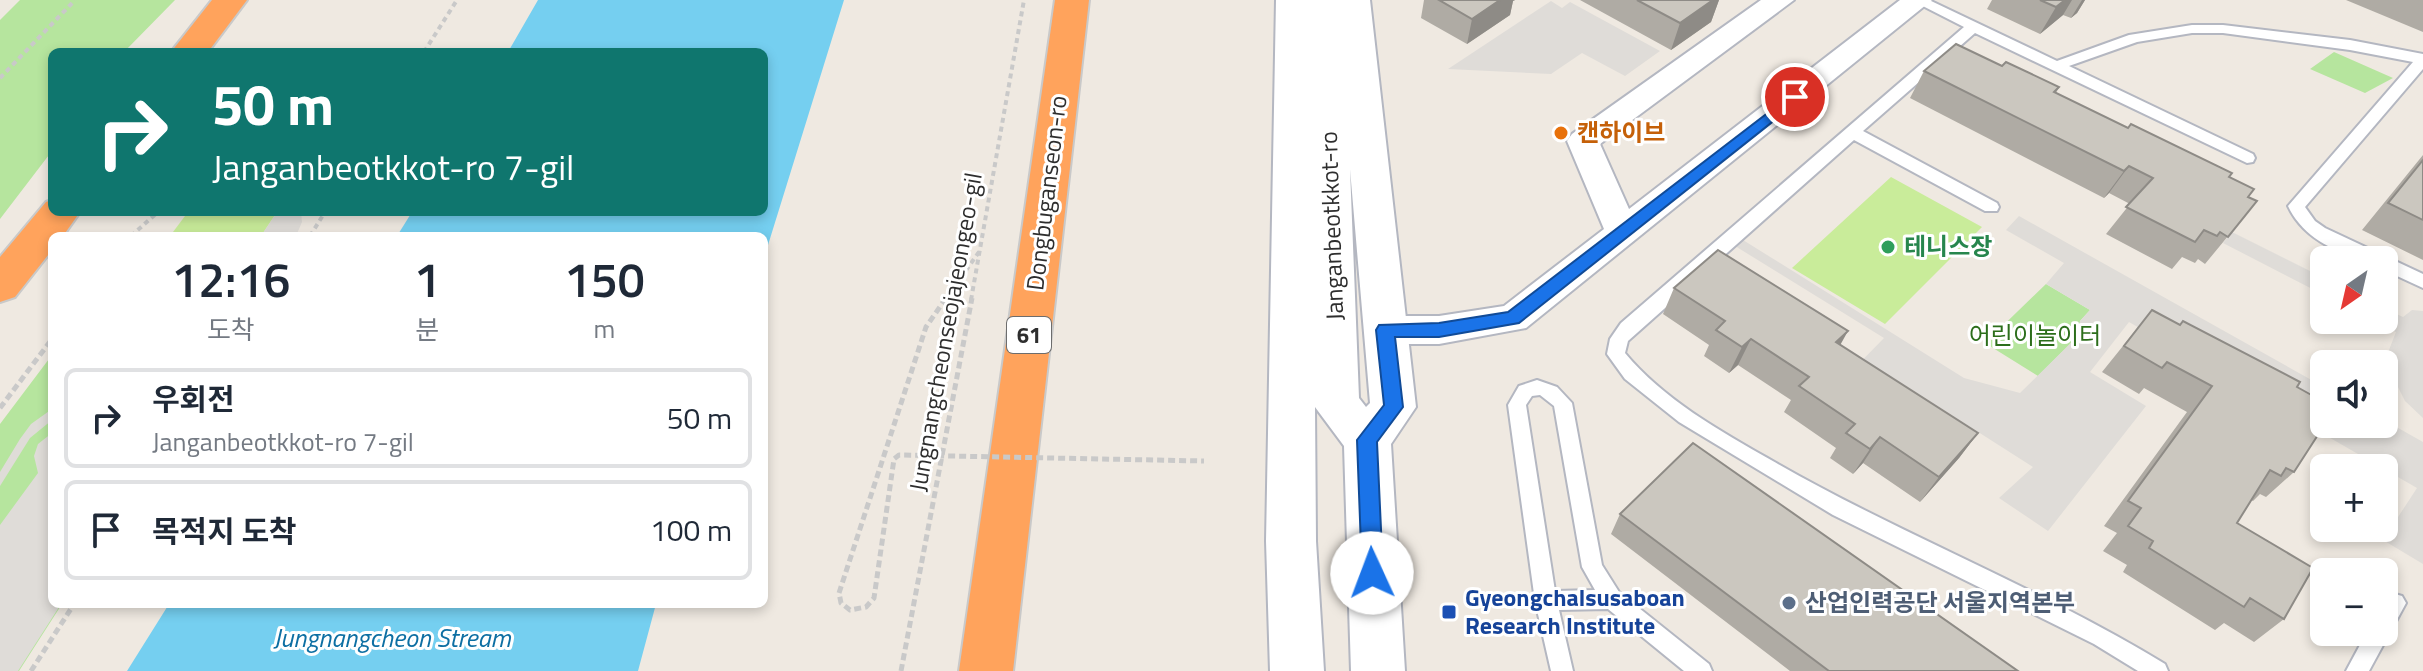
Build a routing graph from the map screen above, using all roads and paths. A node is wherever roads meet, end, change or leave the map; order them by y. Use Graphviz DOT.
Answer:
graph roads {
  1 [pos="75,0"];
  2 [pos="230,0"];
  3 [pos="457,0"];
  4 [pos="1024,0"];
  5 [pos="1072,0"];
  6 [pos="1293,0"];
  7 [pos="1319,0"];
  8 [pos="1353,0"];
  9 [pos="1780,0"];
  10 [pos="1918,0"];
  11 [pos="1973,27"];
  12 [pos="192,48"];
  13 [pos="427,48"];
  14 [pos="2423,59"];
  15 [pos="2056,66"];
  16 [pos="0,78"];
  17 [pos="1852,132"];
  18 [pos="2247,158"];
  19 [pos="1991,207"];
  20 [pos="57,216"];
  21 [pos="154,216"];
  22 [pos="136,232"];
  23 [pos="1622,232"];
  24 [pos="2350,246"];
  25 [pos="979,252"];
  26 [pos="2398,270"];
  27 [pos="2423,282"];
  28 [pos="0,286"];
  29 [pos="1385,330"];
  30 [pos="48,344"];
  31 [pos="0,408"];
  32 [pos="1367,440"];
  33 [pos="1204,461"];
  34 [pos="1612,599"];
  35 [pos="1546,601"];
  36 [pos="71,608"];
  37 [pos="2371,646"];
  38 [pos="1699,670"];
  39 [pos="31,671"];
  40 [pos="901,671"];
  41 [pos="986,671"];
  42 [pos="1297,671"];
  43 [pos="1378,671"];
  44 [pos="1562,671"];
  45 [pos="2157,671"];
  46 [pos="2357,671"];
  1 -- 16 [label="path"];
  2 -- 12 [label="highway"];
  3 -- 13 [label="path"];
  4 -- 25 [label="path, Jungnangcheonseojajeongeo-gil"];
  5 -- 41 [label="highway, Dongbuganseon-ro / 61"];
  6 -- 42 [label="street"];
  7 -- 32 [label="street, Janganbeotkkot-ro"];
  8 -- 29 [label="street, Janganbeotkkot-ro"];
  9 -- 23 [label="street"];
  10 -- 11 [label="lane"];
  10 -- 23 [label="street"];
  11 -- 15 [label="lane"];
  11 -- 17 [label="lane"];
  14 -- 15 [label="lane"];
  14 -- 24 [label="lane"];
  15 -- 18 [label="lane"];
  17 -- 19 [label="lane"];
  17 -- 45 [label="lane"];
  20 -- 28 [label="highway"];
  21 -- 22 [label="path"];
  23 -- 29 [label="street"];
  25 -- 33 [label="path, bridge"];
  25 -- 40 [label="path, Jungnangcheonseojajeongeo-gil"];
  26 -- 27 [label="lane"];
  29 -- 32 [label="street, Janganbeotkkot-ro"];
  30 -- 31 [label="path"];
  32 -- 43 [label="street"];
  34 -- 35 [label="lane"];
  34 -- 35 [label="lane"];
  34 -- 38 [label="lane"];
  35 -- 44 [label="lane"];
  36 -- 39 [label="path"];
  37 -- 46 [label="lane"];
}
